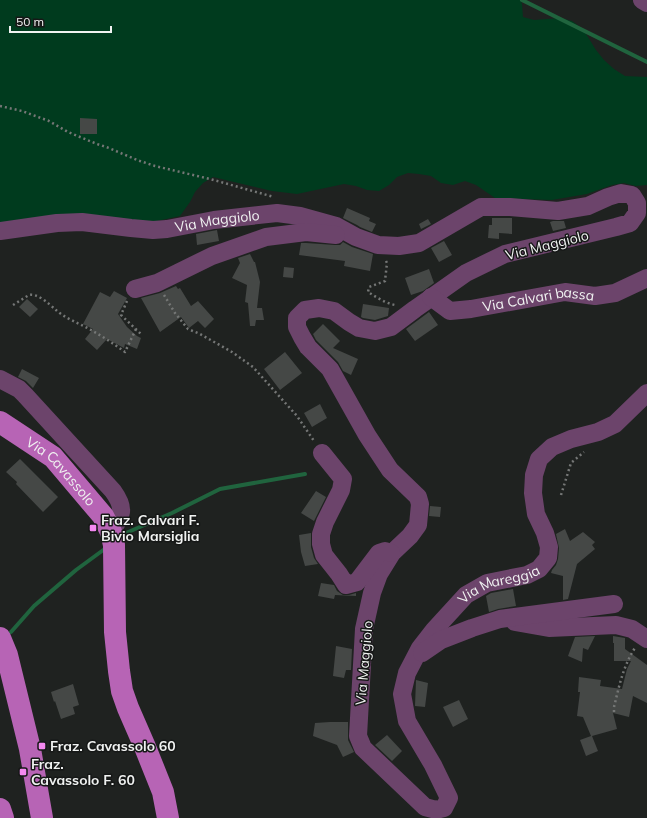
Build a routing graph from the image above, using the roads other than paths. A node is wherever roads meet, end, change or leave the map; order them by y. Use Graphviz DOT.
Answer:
graph roads {
  1 [pos="642,0"];
  2 [pos="647,3"];
  3 [pos="642,201"];
  4 [pos="0,231"];
  5 [pos="356,237"];
  6 [pos="647,278"];
  7 [pos="135,290"];
  8 [pos="431,297"];
  9 [pos="0,379"];
  10 [pos="647,393"];
  11 [pos="0,422"];
  12 [pos="322,453"];
  13 [pos="112,537"];
  14 [pos="392,553"];
  15 [pos="614,604"];
  16 [pos="500,619"];
  17 [pos="0,638"];
  18 [pos="645,638"];
  19 [pos="414,659"];
  20 [pos="0,809"];
  21 [pos="440,814"];
  22 [pos="3,818"];
  23 [pos="42,818"];
  24 [pos="168,818"];
  1 -- 2 [label="street"];
  3 -- 5 [label="street, Via Maggiolo"];
  3 -- 8 [label="street, Via Maggiolo"];
  4 -- 5 [label="street, Via Maggiolo"];
  5 -- 7 [label="street"];
  6 -- 8 [label="street, Via Calvari bassa"];
  8 -- 14 [label="street, Via Maggiolo"];
  9 -- 13 [label="street"];
  10 -- 19 [label="street, Via Mareggia"];
  11 -- 13 [label="main road, Via Cavassolo"];
  12 -- 14 [label="street"];
  13 -- 24 [label="main road"];
  14 -- 21 [label="street, Via Maggiolo"];
  15 -- 16 [label="street"];
  16 -- 18 [label="street"];
  16 -- 19 [label="street"];
  17 -- 23 [label="main road"];
  19 -- 21 [label="street, Via Mareggia"];
  20 -- 22 [label="main road"];
}
